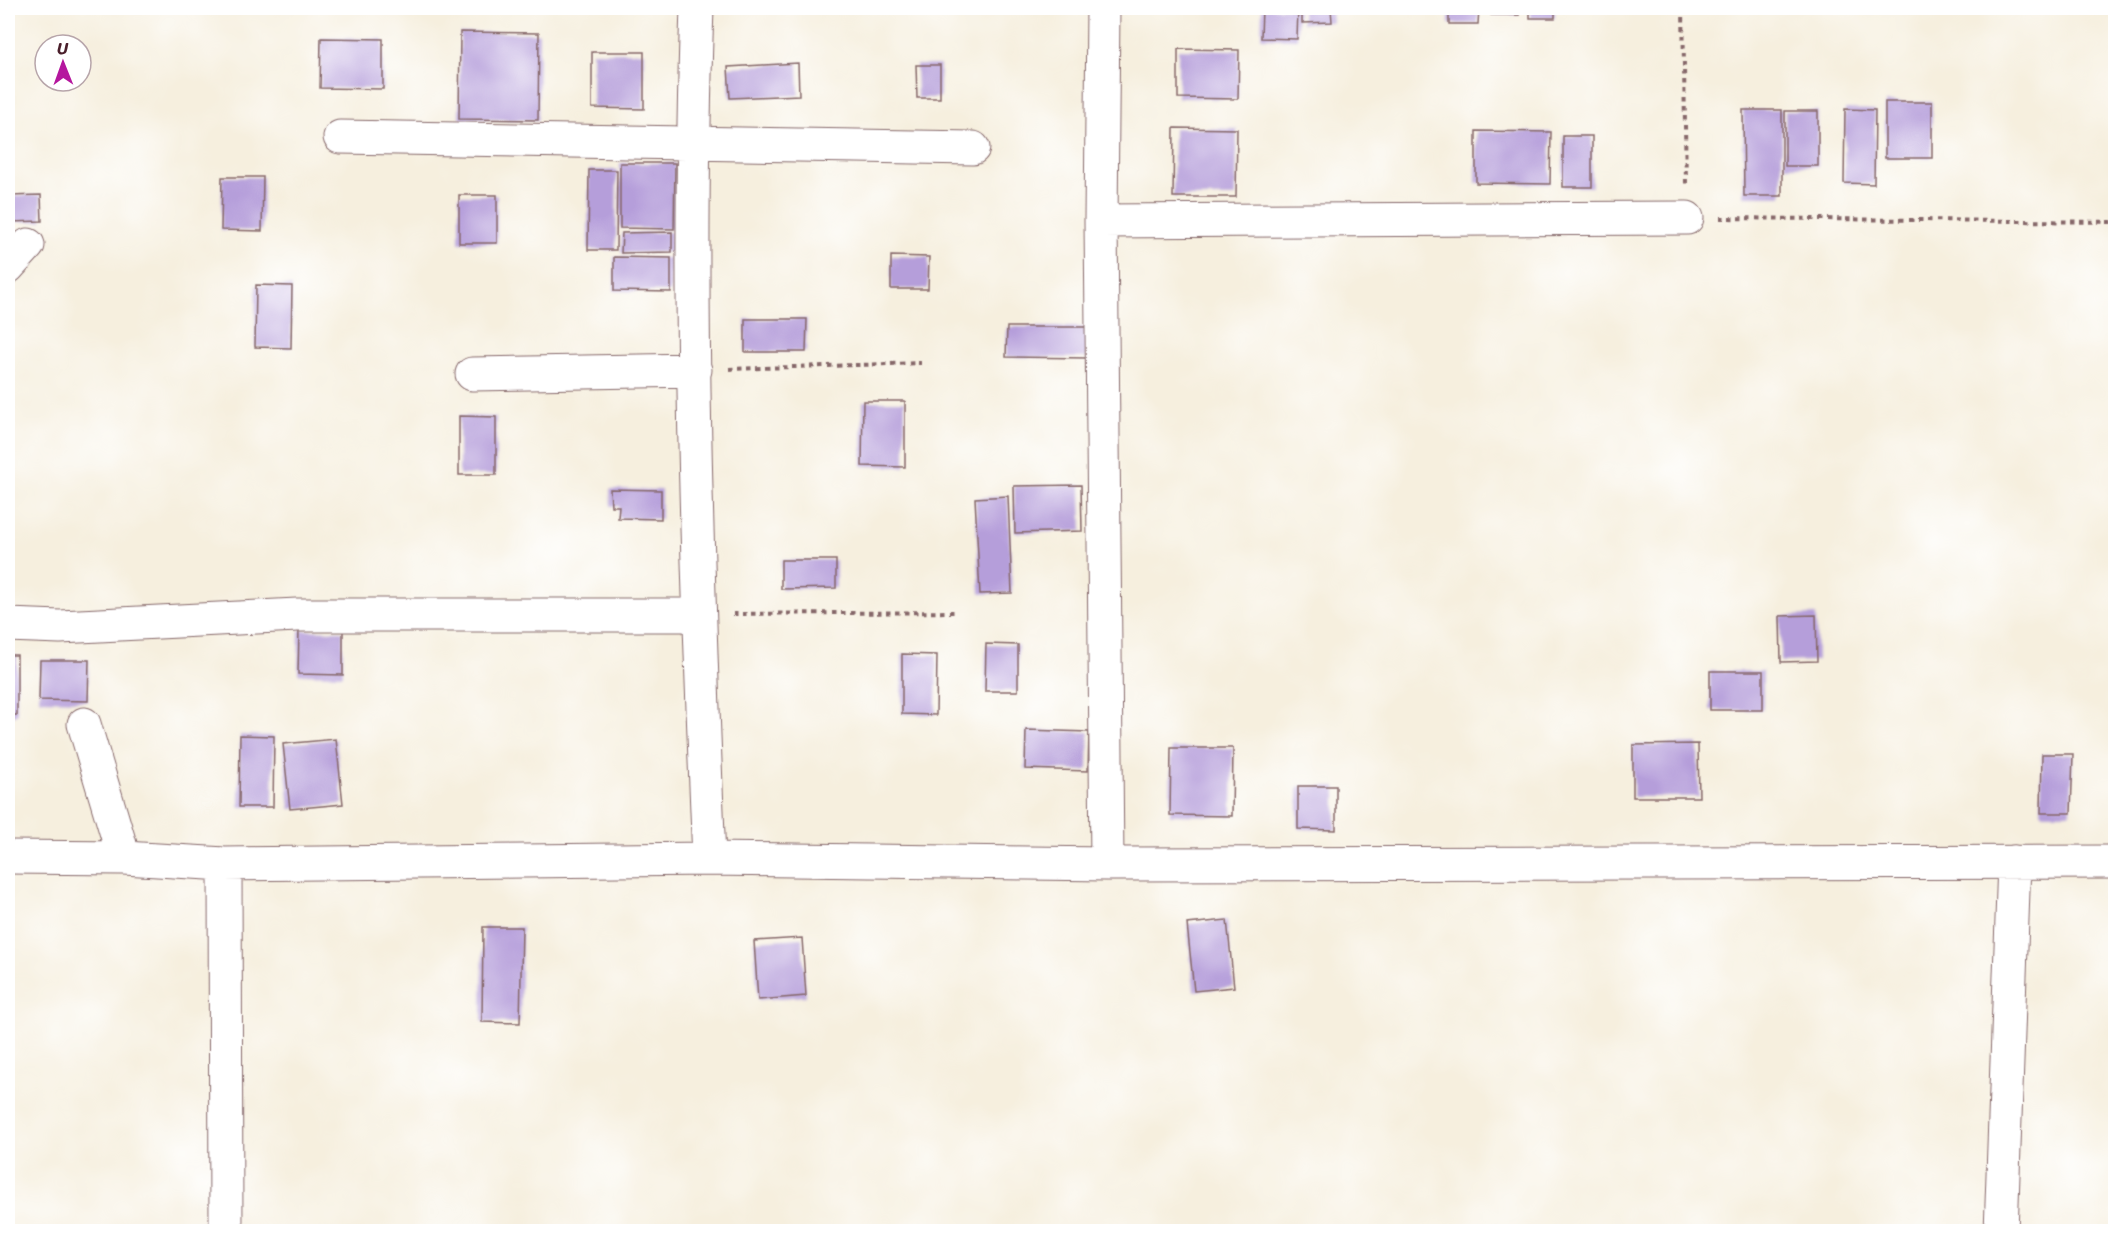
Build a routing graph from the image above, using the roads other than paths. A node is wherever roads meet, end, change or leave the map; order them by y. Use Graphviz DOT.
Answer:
graph roads {
  1 [pos="697,8"];
  2 [pos="1103,8"];
  3 [pos="340,137"];
  4 [pos="692,144"];
  5 [pos="973,148"];
  6 [pos="1687,218"];
  7 [pos="1101,221"];
  8 [pos="695,370"];
  9 [pos="471,374"];
  10 [pos="699,615"];
  11 [pos="8,625"];
  12 [pos="84,724"];
  13 [pos="8,857"];
  14 [pos="124,858"];
  15 [pos="709,859"];
  16 [pos="2014,862"];
  17 [pos="2115,862"];
  18 [pos="225,864"];
  19 [pos="1107,864"];
  20 [pos="225,1232"];
  21 [pos="2001,1232"];
  1 -- 4 [label="street"];
  2 -- 7 [label="street"];
  3 -- 4 [label="street"];
  4 -- 5 [label="street"];
  4 -- 8 [label="street"];
  6 -- 7 [label="street"];
  7 -- 19 [label="street"];
  8 -- 9 [label="street"];
  8 -- 10 [label="street"];
  10 -- 11 [label="street"];
  10 -- 15 [label="street"];
  12 -- 14 [label="street"];
  13 -- 14 [label="street"];
  14 -- 18 [label="street"];
  15 -- 18 [label="street"];
  15 -- 19 [label="street"];
  16 -- 17 [label="street"];
  16 -- 19 [label="street"];
  16 -- 21 [label="street"];
  18 -- 20 [label="street"];
}
